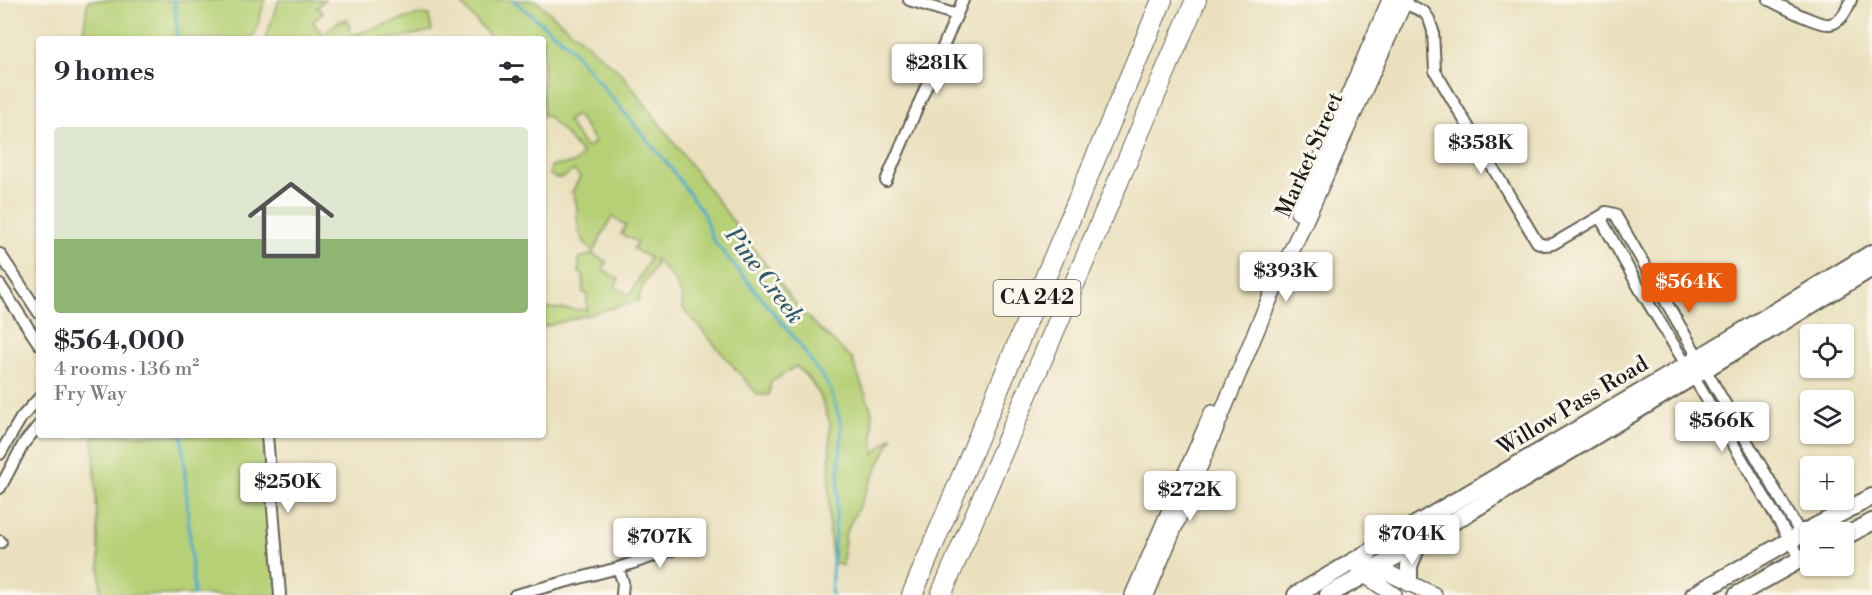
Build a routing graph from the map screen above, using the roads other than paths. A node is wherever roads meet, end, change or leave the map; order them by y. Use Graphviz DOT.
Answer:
graph roads {
  1 [pos="909,0"];
  2 [pos="963,0"];
  3 [pos="1162,0"];
  4 [pos="1196,0"];
  5 [pos="1769,0"];
  6 [pos="1851,0"];
  7 [pos="1399,1"];
  8 [pos="957,15"];
  9 [pos="886,181"];
  10 [pos="1606,212"];
  11 [pos="1872,253"];
  12 [pos="0,254"];
  13 [pos="1872,268"];
  14 [pos="0,285"];
  15 [pos="36,308"];
  16 [pos="36,339"];
  17 [pos="1695,367"];
  18 [pos="36,401"];
  19 [pos="36,429"];
  20 [pos="267,438"];
  21 [pos="1548,447"];
  22 [pos="0,454"];
  23 [pos="1192,486"];
  24 [pos="1509,487"];
  25 [pos="0,488"];
  26 [pos="1872,497"];
  27 [pos="1872,522"];
  28 [pos="1162,528"];
  29 [pos="1854,532"];
  30 [pos="1796,538"];
  31 [pos="1419,541"];
  32 [pos="693,543"];
  33 [pos="1800,544"];
  34 [pos="1800,558"];
  35 [pos="618,568"];
  36 [pos="1365,568"];
  37 [pos="1155,573"];
  38 [pos="1409,583"];
  39 [pos="280,595"];
  40 [pos="515,595"];
  41 [pos="622,595"];
  42 [pos="912,595"];
  43 [pos="941,595"];
  44 [pos="1133,595"];
  45 [pos="1146,595"];
  46 [pos="1296,595"];
  47 [pos="1328,595"];
  48 [pos="1394,595"];
  49 [pos="1434,595"];
  50 [pos="1694,595"];
  51 [pos="1737,595"];
  1 -- 8 [label="street"];
  2 -- 8 [label="street"];
  3 -- 42 [label="highway, CA 242"];
  4 -- 43 [label="highway, CA 242"];
  5 -- 6 [label="street"];
  7 -- 10 [label="street"];
  7 -- 23 [label="main road, Market Street"];
  7 -- 28 [label="main road, Market Street"];
  8 -- 9 [label="street"];
  10 -- 17 [label="street"];
  10 -- 17 [label="street"];
  11 -- 17 [label="main road, Willow Pass Road"];
  12 -- 15 [label="street"];
  13 -- 17 [label="main road, Willow Pass Road"];
  14 -- 16 [label="street"];
  17 -- 21 [label="main road, Willow Pass Road"];
  17 -- 24 [label="main road, Willow Pass Road"];
  17 -- 30 [label="street"];
  18 -- 22 [label="street"];
  19 -- 25 [label="street"];
  20 -- 39 [label="street"];
  21 -- 24 [label="main road"];
  21 -- 36 [label="main road, Willow Pass Road"];
  23 -- 28 [label="main road"];
  23 -- 37 [label="main road, Market Street"];
  24 -- 31 [label="main road, Willow Pass Road"];
  26 -- 30 [label="main road"];
  27 -- 29 [label="main road"];
  28 -- 37 [label="main road"];
  28 -- 44 [label="main road, Market Street"];
  30 -- 33 [label="street"];
  30 -- 50 [label="main road"];
  31 -- 36 [label="main road, Willow Pass Road"];
  31 -- 38 [label="main road"];
  32 -- 35 [label="street"];
  34 -- 51 [label="main road"];
  35 -- 40 [label="street"];
  35 -- 41 [label="street"];
  36 -- 38 [label="main road"];
  36 -- 46 [label="main road, Willow Pass Road"];
  36 -- 47 [label="main road, Willow Pass Road"];
  36 -- 48 [label="main road"];
  37 -- 45 [label="main road, Market Street"];
  38 -- 49 [label="main road"];
}
